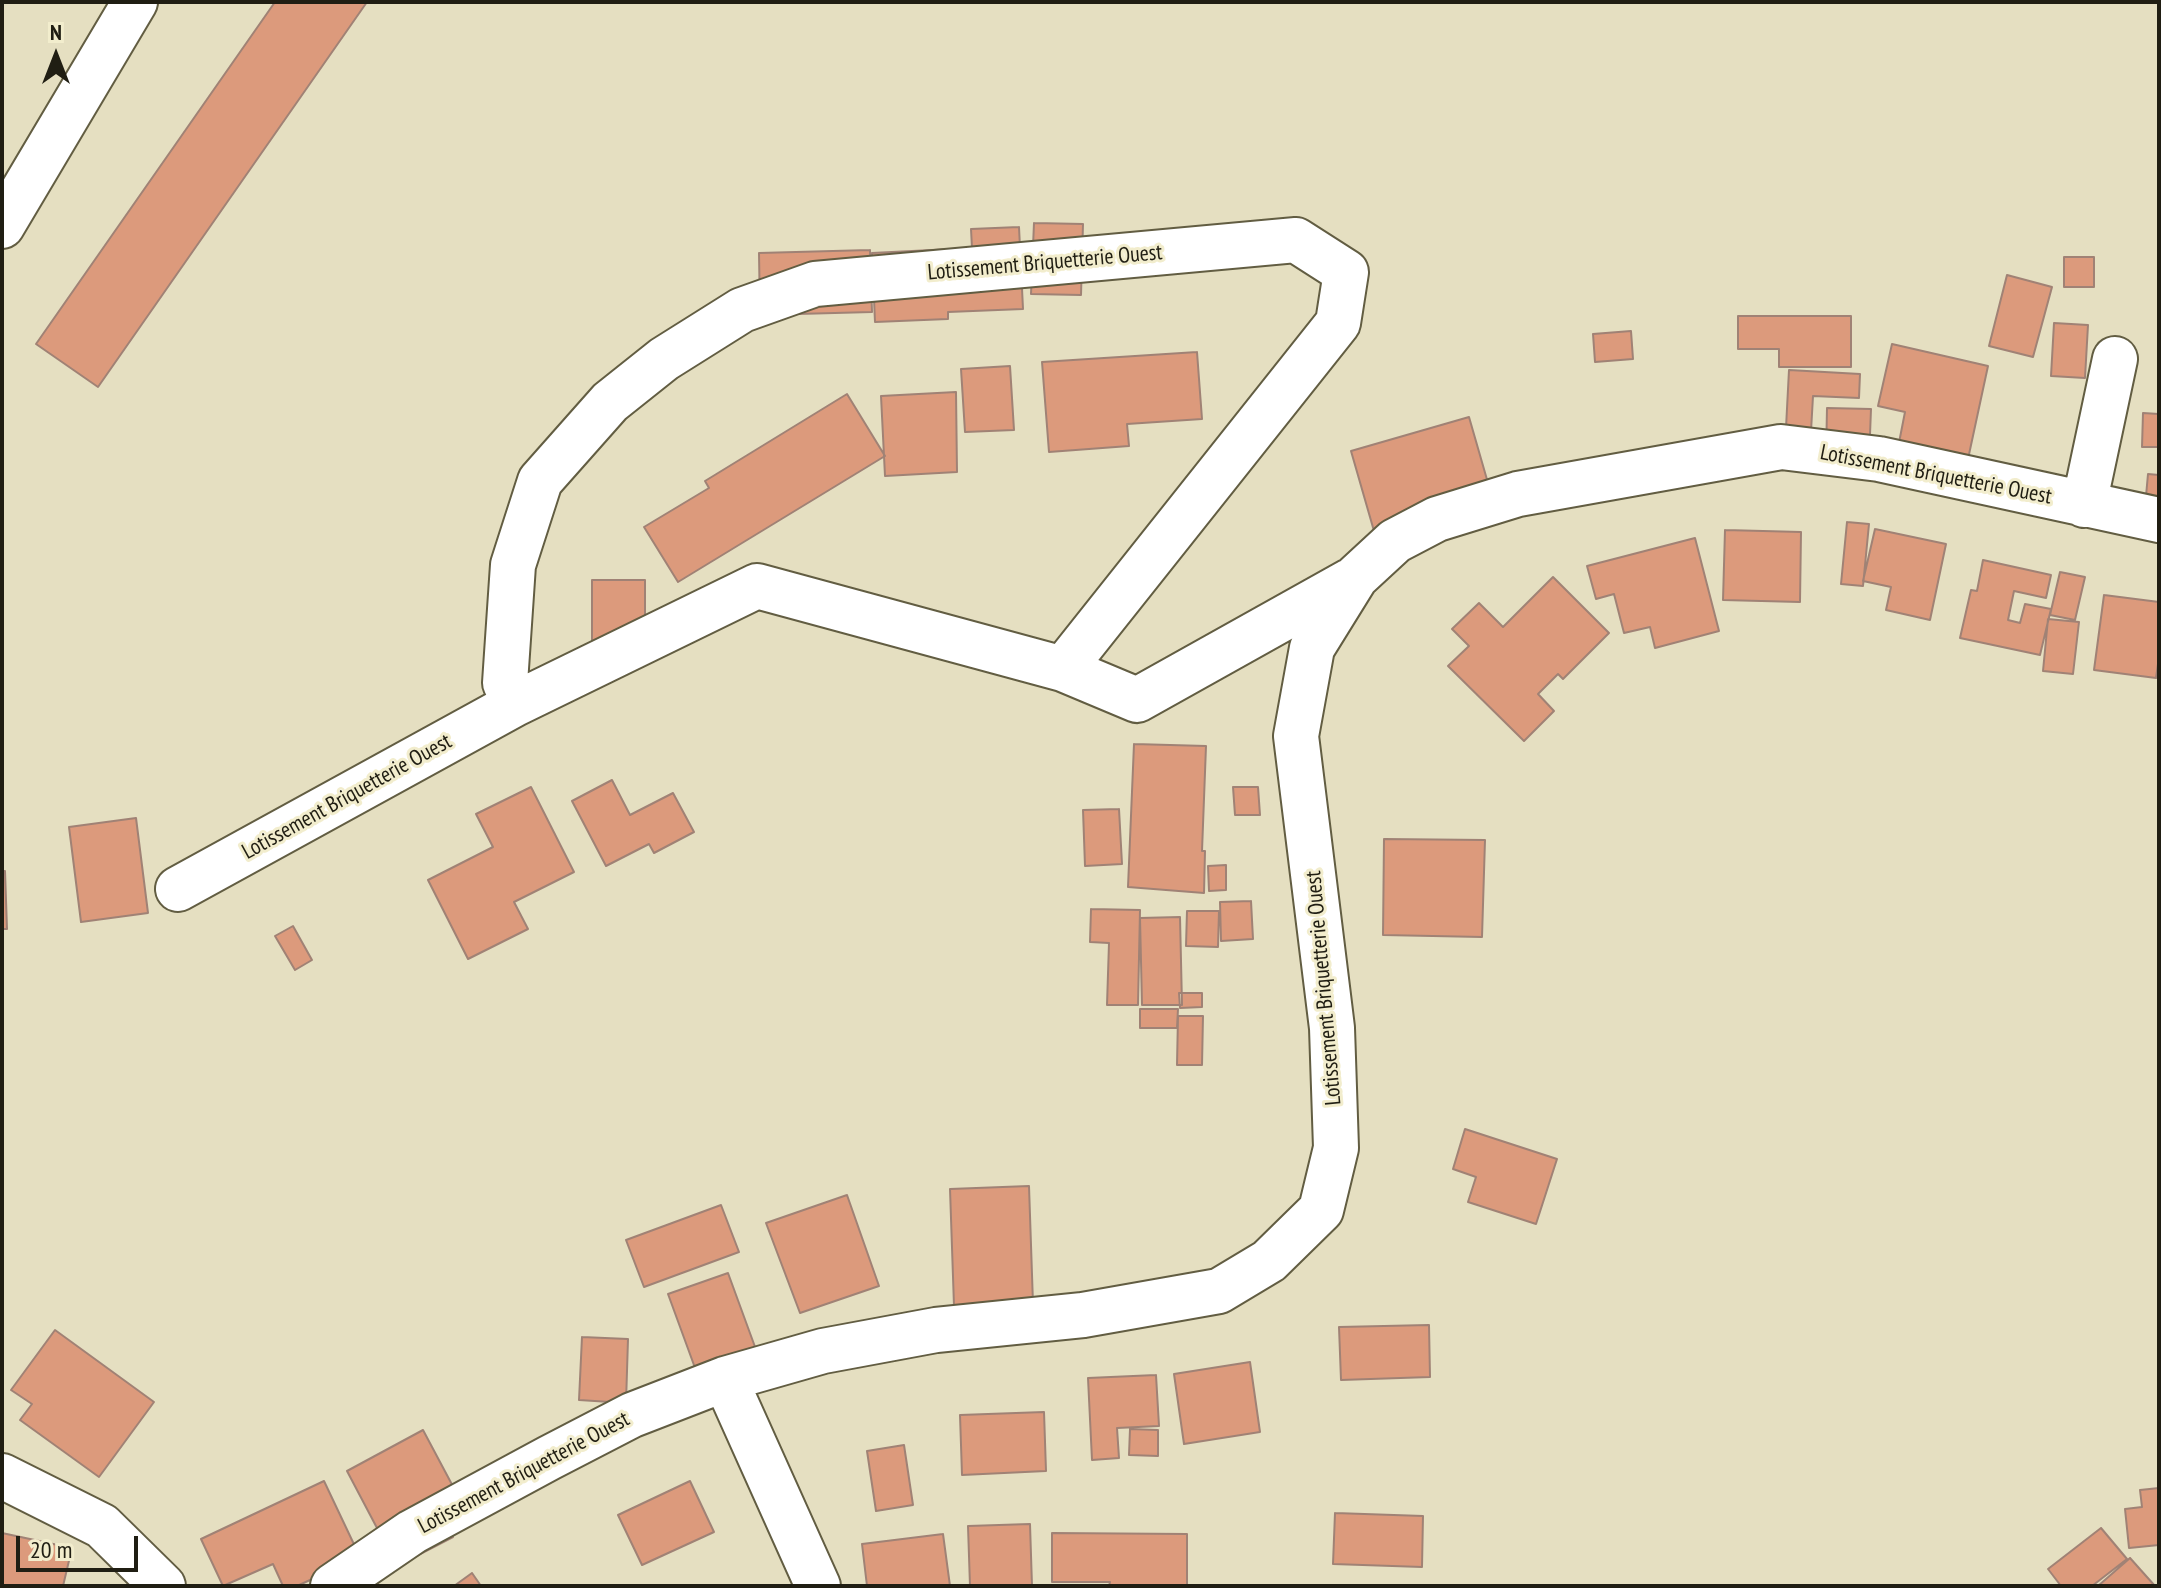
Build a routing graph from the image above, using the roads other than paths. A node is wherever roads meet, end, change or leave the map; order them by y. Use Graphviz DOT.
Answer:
graph roads {
  1 [pos="135,2"];
  2 [pos="2,226"];
  3 [pos="2115,359"];
  4 [pos="2084,505"];
  5 [pos="2159,520"];
  6 [pos="1356,577"];
  7 [pos="1063,669"];
  8 [pos="515,704"];
  9 [pos="178,889"];
  10 [pos="725,1379"];
  11 [pos="2,1476"];
  12 [pos="163,1586"];
  13 [pos="333,1586"];
  14 [pos="818,1586"];
  1 -- 2 [label="street"];
  3 -- 4 [label="street"];
  4 -- 5 [label="street, Lotissement Briquetterie Ouest"];
  4 -- 6 [label="street, Lotissement Briquetterie Ouest"];
  6 -- 7 [label="street, Lotissement Briquetterie Ouest"];
  6 -- 10 [label="street, Lotissement Briquetterie Ouest"];
  7 -- 8 [label="street, Lotissement Briquetterie Ouest"];
  7 -- 8 [label="street, Lotissement Briquetterie Ouest"];
  8 -- 9 [label="street, Lotissement Briquetterie Ouest"];
  10 -- 13 [label="street, Lotissement Briquetterie Ouest"];
  10 -- 14 [label="street"];
  11 -- 12 [label="street"];
}
